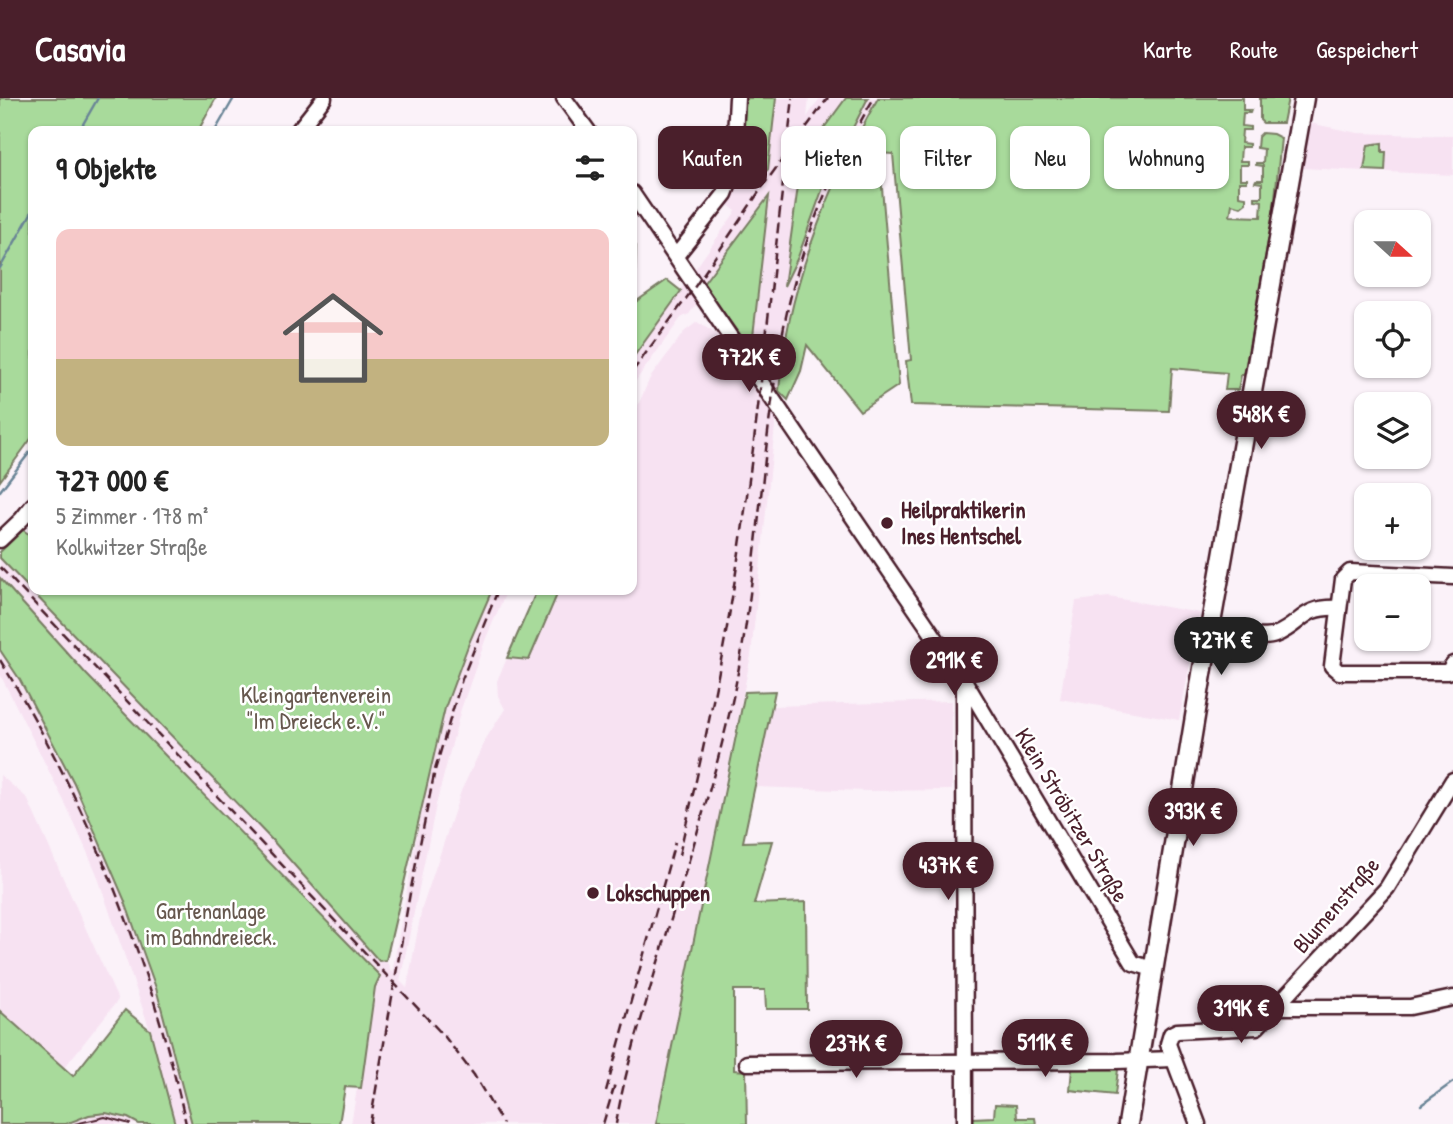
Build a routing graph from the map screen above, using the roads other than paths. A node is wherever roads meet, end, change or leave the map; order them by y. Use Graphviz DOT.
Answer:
graph roads {
  1 [pos="324,98"];
  2 [pos="564,98"];
  3 [pos="737,98"];
  4 [pos="1304,98"];
  5 [pos="302,126"];
  6 [pos="584,126"];
  7 [pos="637,200"];
  8 [pos="676,256"];
  9 [pos="28,511"];
  10 [pos="0,540"];
  11 [pos="1453,577"];
  12 [pos="1339,608"];
  13 [pos="1210,627"];
  14 [pos="1453,664"];
  15 [pos="964,680"];
  16 [pos="1453,780"];
  17 [pos="1153,969"];
  18 [pos="1453,998"];
  19 [pos="1275,1007"];
  20 [pos="1173,1059"];
  21 [pos="1139,1060"];
  22 [pos="747,1063"];
  23 [pos="965,1063"];
  24 [pos="965,1124"];
  25 [pos="1128,1124"];
  26 [pos="1198,1124"];
  1 -- 5 [label="street"];
  2 -- 6 [label="street"];
  3 -- 8 [label="street"];
  4 -- 13 [label="main road"];
  7 -- 8 [label="street, Klein Ströbitzer Straße"];
  8 -- 15 [label="street, Klein Ströbitzer Straße"];
  9 -- 10 [label="street"];
  11 -- 12 [label="street"];
  12 -- 13 [label="street"];
  12 -- 14 [label="street"];
  13 -- 17 [label="main road"];
  15 -- 17 [label="street, Klein Ströbitzer Straße"];
  15 -- 23 [label="street"];
  16 -- 19 [label="street, Blumenstraße"];
  17 -- 21 [label="main road"];
  18 -- 19 [label="street"];
  19 -- 20 [label="street, Blumenstraße"];
  20 -- 21 [label="street"];
  20 -- 26 [label="street"];
  21 -- 23 [label="street"];
  21 -- 25 [label="main road"];
  22 -- 23 [label="street"];
  23 -- 24 [label="street"];
}
